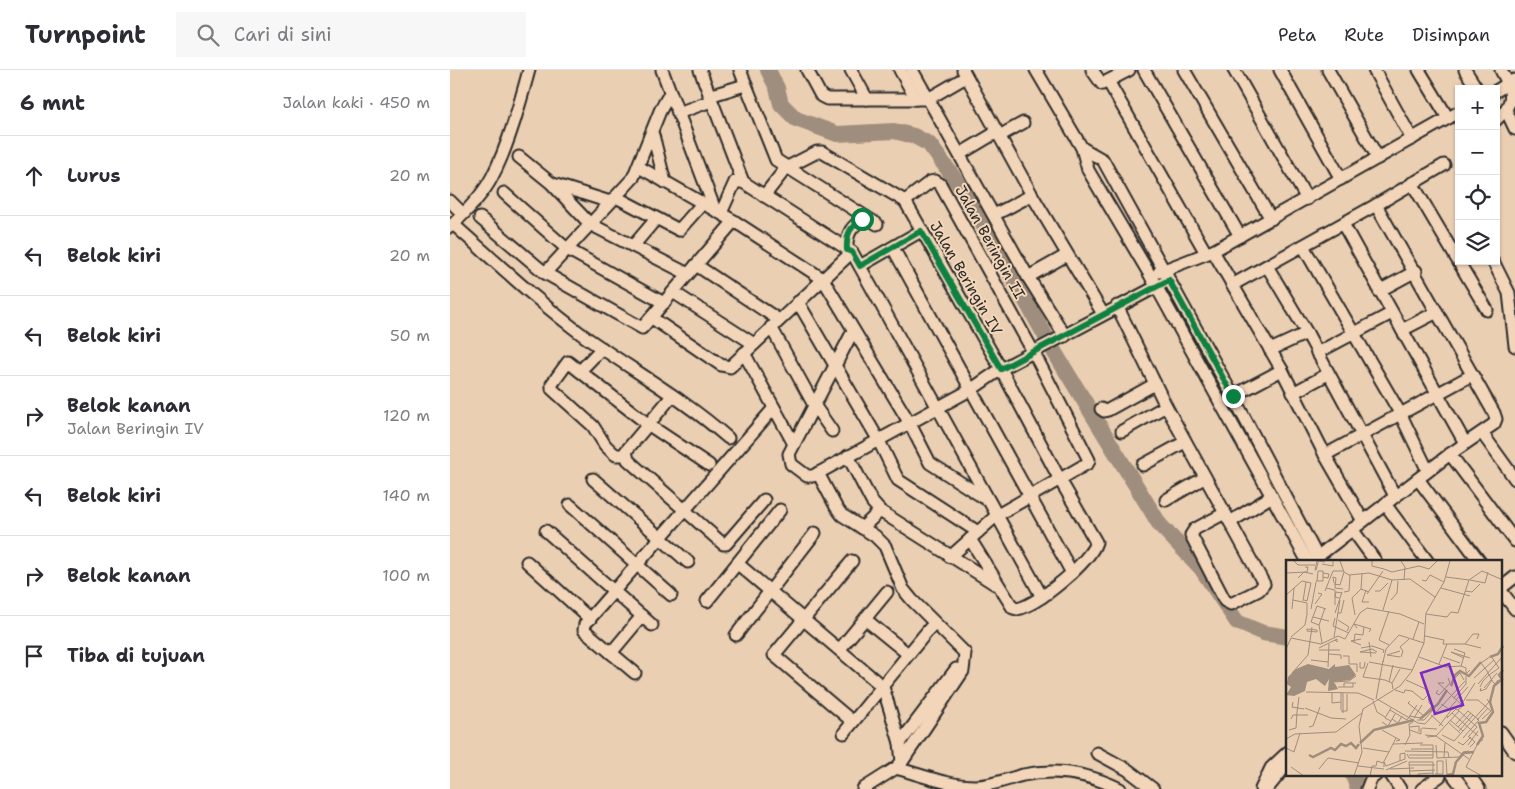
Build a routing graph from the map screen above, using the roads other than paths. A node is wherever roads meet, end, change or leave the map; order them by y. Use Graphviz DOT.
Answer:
graph roads {
  1 [pos="529,70"];
  2 [pos="662,70"];
  3 [pos="700,70"];
  4 [pos="740,70"];
  5 [pos="807,70"];
  6 [pos="851,70"];
  7 [pos="900,70"];
  8 [pos="912,70"];
  9 [pos="1036,70"];
  10 [pos="1092,70"];
  11 [pos="1129,70"];
  12 [pos="1160,70"];
  13 [pos="1184,70"];
  14 [pos="1234,70"];
  15 [pos="1280,70"];
  16 [pos="1328,70"];
  17 [pos="1374,70"];
  18 [pos="1419,70"];
  19 [pos="1465,70"];
  20 [pos="1502,70"];
  21 [pos="1147,73"];
  22 [pos="965,74"];
  23 [pos="1108,81"];
  24 [pos="1512,82"];
  25 [pos="745,85"];
  26 [pos="1474,85"];
  27 [pos="1500,89"];
  28 [pos="670,93"];
  29 [pos="710,99"];
  30 [pos="867,99"];
  31 [pos="922,99"];
  32 [pos="1507,112"];
  33 [pos="678,113"];
  34 [pos="1455,114"];
  35 [pos="1500,117"];
  36 [pos="1448,118"];
  37 [pos="1024,123"];
  38 [pos="1515,129"];
  39 [pos="998,134"];
  40 [pos="652,135"];
  41 [pos="1412,139"];
  42 [pos="1082,148"];
  43 [pos="960,154"];
  44 [pos="519,158"];
  45 [pos="1378,158"];
  46 [pos="1444,165"];
  47 [pos="639,167"];
  48 [pos="786,168"];
  49 [pos="1341,179"];
  50 [pos="664,182"];
  51 [pos="744,182"];
  52 [pos="551,183"];
  53 [pos="1412,183"];
  54 [pos="504,193"];
  55 [pos="1032,195"];
  56 [pos="764,196"];
  57 [pos="1306,199"];
  58 [pos="613,200"];
  59 [pos="450,201"];
  60 [pos="905,201"];
  61 [pos="702,204"];
  62 [pos="1376,205"];
  63 [pos="718,212"];
  64 [pos="462,213"];
  65 [pos="994,215"];
  66 [pos="866,217"];
  67 [pos="480,218"];
  68 [pos="1271,218"];
  69 [pos="656,219"];
  70 [pos="734,221"];
  71 [pos="590,224"];
  72 [pos="877,224"];
  73 [pos="1343,224"];
  74 [pos="452,226"];
  75 [pos="921,231"];
  76 [pos="1240,236"];
  77 [pos="633,246"];
  78 [pos="1303,246"];
  79 [pos="893,248"];
  80 [pos="566,249"];
  81 [pos="850,251"];
  82 [pos="1209,252"];
  83 [pos="1067,255"];
  84 [pos="696,265"];
  85 [pos="1495,265"];
  86 [pos="860,266"];
  87 [pos="1267,266"];
  88 [pos="1416,271"];
  89 [pos="545,273"];
  90 [pos="688,274"];
  91 [pos="1167,275"];
  92 [pos="1028,276"];
  93 [pos="823,279"];
  94 [pos="1153,281"];
  95 [pos="1232,284"];
  96 [pos="1379,291"];
  97 [pos="673,292"];
  98 [pos="798,302"];
  99 [pos="664,303"];
  100 [pos="1117,306"];
  101 [pos="1487,310"];
  102 [pos="1437,312"];
  103 [pos="1392,313"];
  104 [pos="1102,314"];
  105 [pos="652,318"];
  106 [pos="775,324"];
  107 [pos="1402,330"];
  108 [pos="853,332"];
  109 [pos="1353,332"];
  110 [pos="1307,333"];
  111 [pos="1063,337"];
  112 [pos="754,344"];
  113 [pos="1515,346"];
  114 [pos="602,348"];
  115 [pos="1270,350"];
  116 [pos="1036,351"];
  117 [pos="744,353"];
  118 [pos="1317,353"];
  119 [pos="834,367"];
  120 [pos="1001,369"];
  121 [pos="1282,370"];
  122 [pos="580,372"];
  123 [pos="1328,374"];
  124 [pos="1472,375"];
  125 [pos="1155,384"];
  126 [pos="972,389"];
  127 [pos="1292,393"];
  128 [pos="1437,395"];
  129 [pos="672,396"];
  130 [pos="1233,396"];
  131 [pos="814,405"];
  132 [pos="938,406"];
  133 [pos="1166,406"];
  134 [pos="774,408"];
  135 [pos="1101,409"];
  136 [pos="1400,413"];
  137 [pos="909,422"];
  138 [pos="649,425"];
  139 [pos="832,431"];
  140 [pos="1122,431"];
  141 [pos="1482,433"];
  142 [pos="1360,434"];
  143 [pos="728,438"];
  144 [pos="878,439"];
  145 [pos="1185,442"];
  146 [pos="1465,443"];
  147 [pos="794,444"];
  148 [pos="1450,454"];
  149 [pos="626,455"];
  150 [pos="1325,455"];
  151 [pos="848,456"];
  152 [pos="709,465"];
  153 [pos="1142,465"];
  154 [pos="1428,471"];
  155 [pos="818,473"];
  156 [pos="1059,478"];
  157 [pos="1204,478"];
  158 [pos="593,479"];
  159 [pos="1418,479"];
  160 [pos="1515,479"];
  161 [pos="1272,496"];
  162 [pos="1395,496"];
  163 [pos="1029,497"];
  164 [pos="987,499"];
  165 [pos="764,500"];
  166 [pos="1166,500"];
  167 [pos="1385,504"];
  168 [pos="570,505"];
  169 [pos="780,510"];
  170 [pos="685,511"];
  171 [pos="880,511"];
  172 [pos="996,516"];
  173 [pos="1228,518"];
  174 [pos="1363,521"];
  175 [pos="862,528"];
  176 [pos="1352,529"];
  177 [pos="546,531"];
  178 [pos="815,533"];
  179 [pos="974,535"];
  180 [pos="660,538"];
  181 [pos="1515,541"];
  182 [pos="950,557"];
  183 [pos="1315,560"];
  184 [pos="1375,560"];
  185 [pos="1427,560"];
  186 [pos="1479,560"];
  187 [pos="852,561"];
  188 [pos="527,562"];
  189 [pos="688,562"];
  190 [pos="738,564"];
  191 [pos="637,565"];
  192 [pos="1072,573"];
  193 [pos="1515,577"];
  194 [pos="998,585"];
  195 [pos="1502,588"];
  196 [pos="1502,590"];
  197 [pos="614,591"];
  198 [pos="771,591"];
  199 [pos="887,592"];
  200 [pos="671,595"];
  201 [pos="1042,597"];
  202 [pos="707,601"];
  203 [pos="1515,609"];
  204 [pos="642,616"];
  205 [pos="590,619"];
  206 [pos="804,619"];
  207 [pos="865,619"];
  208 [pos="652,625"];
  209 [pos="930,628"];
  210 [pos="736,635"];
  211 [pos="840,649"];
  212 [pos="611,653"];
  213 [pos="908,654"];
  214 [pos="956,669"];
  215 [pos="635,673"];
  216 [pos="883,687"];
  217 [pos="853,722"];
  218 [pos="844,733"];
  219 [pos="1507,734"];
  220 [pos="900,743"];
  221 [pos="1515,752"];
  222 [pos="1097,753"];
  223 [pos="1286,754"];
  224 [pos="899,765"];
  225 [pos="1286,765"];
  226 [pos="1375,776"];
  227 [pos="1392,776"];
  228 [pos="1440,776"];
  229 [pos="1454,776"];
  230 [pos="1470,776"];
  231 [pos="1002,785"];
  232 [pos="863,789"];
  233 [pos="1120,789"];
  234 [pos="1154,789"];
  235 [pos="1261,789"];
  236 [pos="1267,789"];
  237 [pos="1367,789"];
  238 [pos="1400,789"];
  239 [pos="1422,789"];
  240 [pos="1464,789"];
  241 [pos="1480,789"];
  1 -- 64 [label="street"];
  2 -- 28 [label="street"];
  3 -- 29 [label="street"];
  4 -- 25 [label="street"];
  5 -- 30 [label="street"];
  6 -- 30 [label="street"];
  7 -- 31 [label="street"];
  8 -- 31 [label="street"];
  9 -- 42 [label="street"];
  10 -- 23 [label="street"];
  11 -- 23 [label="street"];
  12 -- 21 [label="street"];
  13 -- 68 [label="street"];
  14 -- 57 [label="street"];
  15 -- 49 [label="street"];
  16 -- 45 [label="street"];
  17 -- 41 [label="street"];
  18 -- 36 [label="street"];
  19 -- 26 [label="street"];
  20 -- 24 [label="street"];
  21 -- 76 [label="street"];
  22 -- 31 [label="street"];
  22 -- 39 [label="street"];
  23 -- 82 [label="street"];
  24 -- 27 [label="street"];
  24 -- 32 [label="street"];
  25 -- 29 [label="street"];
  25 -- 48 [label="street"];
  28 -- 33 [label="street"];
  28 -- 40 [label="street"];
  29 -- 33 [label="street"];
  29 -- 51 [label="street"];
  30 -- 31 [label="street"];
  31 -- 43 [label="street"];
  32 -- 35 [label="street"];
  32 -- 38 [label="street"];
  33 -- 63 [label="street"];
  34 -- 36 [label="street"];
  36 -- 41 [label="street"];
  37 -- 39 [label="street"];
  39 -- 43 [label="street"];
  39 -- 55 [label="street"];
  40 -- 47 [label="street"];
  40 -- 50 [label="street"];
  41 -- 45 [label="street"];
  42 -- 91 [label="street"];
  42 -- 94 [label="street"];
  43 -- 65 [label="street"];
  44 -- 52 [label="street"];
  45 -- 49 [label="street"];
  46 -- 53 [label="street"];
  47 -- 50 [label="street"];
  47 -- 58 [label="street"];
  48 -- 56 [label="street"];
  48 -- 60 [label="street"];
  48 -- 66 [label="street"];
  49 -- 57 [label="street"];
  50 -- 61 [label="street"];
  51 -- 56 [label="street"];
  51 -- 63 [label="street"];
  52 -- 58 [label="street"];
  52 -- 71 [label="street"];
  53 -- 62 [label="street"];
  53 -- 101 [label="street"];
  54 -- 80 [label="street"];
  55 -- 65 [label="street"];
  55 -- 83 [label="street"];
  56 -- 81 [label="street"];
  57 -- 68 [label="street"];
  58 -- 69 [label="street"];
  58 -- 71 [label="street"];
  59 -- 64 [label="street"];
  60 -- 75 [label="street, Jalan Beringin IV"];
  60 -- 116 [label="street, Jalan Beringin II"];
  61 -- 63 [label="street"];
  61 -- 69 [label="street"];
  62 -- 73 [label="street"];
  62 -- 88 [label="street"];
  63 -- 70 [label="street"];
  64 -- 74 [label="street"];
  65 -- 92 [label="street"];
  66 -- 72 [label="street"];
  66 -- 81 [label="street"];
  67 -- 89 [label="street"];
  68 -- 76 [label="street"];
  69 -- 77 [label="street"];
  70 -- 84 [label="street"];
  70 -- 93 [label="street"];
  71 -- 77 [label="street"];
  71 -- 80 [label="street"];
  73 -- 78 [label="street"];
  73 -- 96 [label="street"];
  74 -- 114 [label="street"];
  75 -- 79 [label="street"];
  75 -- 120 [label="street, Jalan Beringin IV"];
  76 -- 82 [label="street"];
  77 -- 90 [label="street"];
  78 -- 87 [label="street"];
  78 -- 109 [label="street"];
  79 -- 86 [label="street"];
  79 -- 126 [label="street"];
  80 -- 89 [label="street"];
  80 -- 99 [label="street"];
  81 -- 86 [label="street"];
  81 -- 93 [label="street"];
  82 -- 91 [label="street"];
  82 -- 95 [label="street"];
  83 -- 92 [label="street"];
  83 -- 104 [label="street"];
  84 -- 90 [label="street"];
  84 -- 106 [label="street"];
  85 -- 113 [label="street"];
  86 -- 132 [label="street"];
  87 -- 95 [label="street"];
  87 -- 110 [label="street"];
  88 -- 96 [label="street"];
  88 -- 102 [label="street"];
  89 -- 105 [label="street"];
  90 -- 97 [label="street"];
  91 -- 94 [label="street"];
  91 -- 130 [label="street"];
  92 -- 111 [label="street"];
  93 -- 98 [label="street"];
  93 -- 108 [label="street"];
  94 -- 100 [label="street"];
  94 -- 161 [label="street"];
  95 -- 115 [label="street"];
  96 -- 103 [label="street"];
  97 -- 99 [label="street"];
  97 -- 112 [label="street"];
  98 -- 106 [label="street"];
  98 -- 119 [label="street"];
  99 -- 105 [label="street"];
  100 -- 104 [label="street"];
  100 -- 125 [label="street"];
  102 -- 107 [label="street"];
  102 -- 124 [label="street"];
  103 -- 107 [label="street"];
  103 -- 109 [label="street"];
  104 -- 111 [label="street"];
  105 -- 117 [label="street"];
  106 -- 112 [label="street"];
  106 -- 131 [label="street"];
  107 -- 128 [label="street"];
  108 -- 119 [label="street"];
  108 -- 137 [label="street"];
  109 -- 118 [label="street"];
  109 -- 136 [label="street"];
  110 -- 115 [label="street"];
  110 -- 118 [label="street"];
  111 -- 116 [label="street"];
  112 -- 117 [label="street"];
  114 -- 122 [label="street"];
  114 -- 129 [label="street"];
  115 -- 121 [label="street"];
  116 -- 120 [label="street"];
  116 -- 156 [label="street, Jalan Beringin II"];
  117 -- 134 [label="street"];
  118 -- 123 [label="street"];
  119 -- 131 [label="street"];
  119 -- 144 [label="street"];
  120 -- 126 [label="street"];
  120 -- 156 [label="street, Jalan Beringin IV"];
  121 -- 127 [label="street"];
  121 -- 130 [label="street"];
  122 -- 138 [label="street"];
  122 -- 149 [label="street"];
  123 -- 127 [label="street"];
  123 -- 142 [label="street"];
  124 -- 128 [label="street"];
  124 -- 141 [label="street"];
  125 -- 133 [label="street"];
  125 -- 135 [label="street"];
  126 -- 132 [label="street"];
  126 -- 163 [label="street"];
  127 -- 150 [label="street"];
  128 -- 136 [label="street"];
  128 -- 146 [label="street"];
  129 -- 138 [label="street"];
  129 -- 143 [label="street"];
  130 -- 183 [label="street"];
  131 -- 139 [label="street"];
  131 -- 147 [label="street"];
  132 -- 137 [label="street"];
  132 -- 164 [label="street"];
  133 -- 140 [label="street"];
  133 -- 145 [label="street"];
  134 -- 147 [label="street"];
  134 -- 170 [label="street"];
  136 -- 142 [label="street"];
  136 -- 154 [label="street"];
  137 -- 144 [label="street"];
  137 -- 164 [label="street"];
  138 -- 149 [label="street"];
  138 -- 152 [label="street"];
  141 -- 146 [label="street"];
  141 -- 160 [label="street"];
  142 -- 150 [label="street"];
  142 -- 162 [label="street"];
  144 -- 151 [label="street"];
  144 -- 179 [label="street"];
  145 -- 153 [label="street"];
  145 -- 157 [label="street"];
  146 -- 148 [label="street"];
  147 -- 155 [label="street"];
  148 -- 154 [label="street"];
  148 -- 181 [label="street"];
  149 -- 170 [label="street"];
  150 -- 174 [label="street"];
  151 -- 155 [label="street"];
  151 -- 171 [label="street"];
  154 -- 159 [label="street"];
  155 -- 175 [label="street"];
  156 -- 163 [label="street"];
  156 -- 192 [label="street, Jalan Beringin IV"];
  157 -- 166 [label="street"];
  157 -- 173 [label="street"];
  158 -- 180 [label="street"];
  159 -- 162 [label="street"];
  159 -- 186 [label="street"];
  161 -- 173 [label="street"];
  161 -- 183 [label="street"];
  162 -- 167 [label="street"];
  163 -- 172 [label="street"];
  163 -- 192 [label="street"];
  164 -- 172 [label="street"];
  165 -- 170 [label="street"];
  167 -- 174 [label="street"];
  167 -- 185 [label="street"];
  168 -- 191 [label="street"];
  169 -- 190 [label="street"];
  170 -- 180 [label="street"];
  171 -- 175 [label="street"];
  171 -- 182 [label="street"];
  172 -- 179 [label="street"];
  172 -- 201 [label="street"];
  173 -- 173 [label="street"];
  174 -- 176 [label="street"];
  175 -- 224 [label="street"];
  176 -- 183 [label="street"];
  176 -- 184 [label="street"];
  177 -- 197 [label="street"];
  178 -- 198 [label="street"];
  179 -- 182 [label="street"];
  179 -- 194 [label="street"];
  180 -- 189 [label="street"];
  180 -- 191 [label="street"];
  182 -- 194 [label="street"];
  187 -- 206 [label="street"];
  188 -- 205 [label="street"];
  190 -- 198 [label="street"];
  190 -- 202 [label="street"];
  191 -- 197 [label="street"];
  191 -- 200 [label="street"];
  192 -- 201 [label="street"];
  193 -- 195 [label="street"];
  194 -- 201 [label="street"];
  196 -- 203 [label="street"];
  197 -- 204 [label="street"];
  197 -- 205 [label="street"];
  198 -- 206 [label="street"];
  198 -- 210 [label="street"];
  199 -- 207 [label="street"];
  204 -- 208 [label="street"];
  204 -- 212 [label="street"];
  205 -- 212 [label="street"];
  206 -- 211 [label="street"];
  206 -- 217 [label="street"];
  207 -- 211 [label="street"];
  207 -- 213 [label="street"];
  209 -- 213 [label="street"];
  211 -- 216 [label="street"];
  212 -- 215 [label="street"];
  213 -- 216 [label="street"];
  214 -- 220 [label="street"];
  216 -- 217 [label="street"];
  216 -- 220 [label="street"];
  217 -- 218 [label="street"];
  219 -- 221 [label="street"];
  220 -- 224 [label="street"];
  222 -- 234 [label="street"];
  223 -- 235 [label="street"];
  224 -- 231 [label="street"];
  224 -- 232 [label="street"];
  225 -- 236 [label="street"];
  226 -- 237 [label="street"];
  227 -- 238 [label="street"];
  228 -- 239 [label="street"];
  229 -- 240 [label="street"];
  230 -- 241 [label="street"];
  231 -- 233 [label="street"];
}
